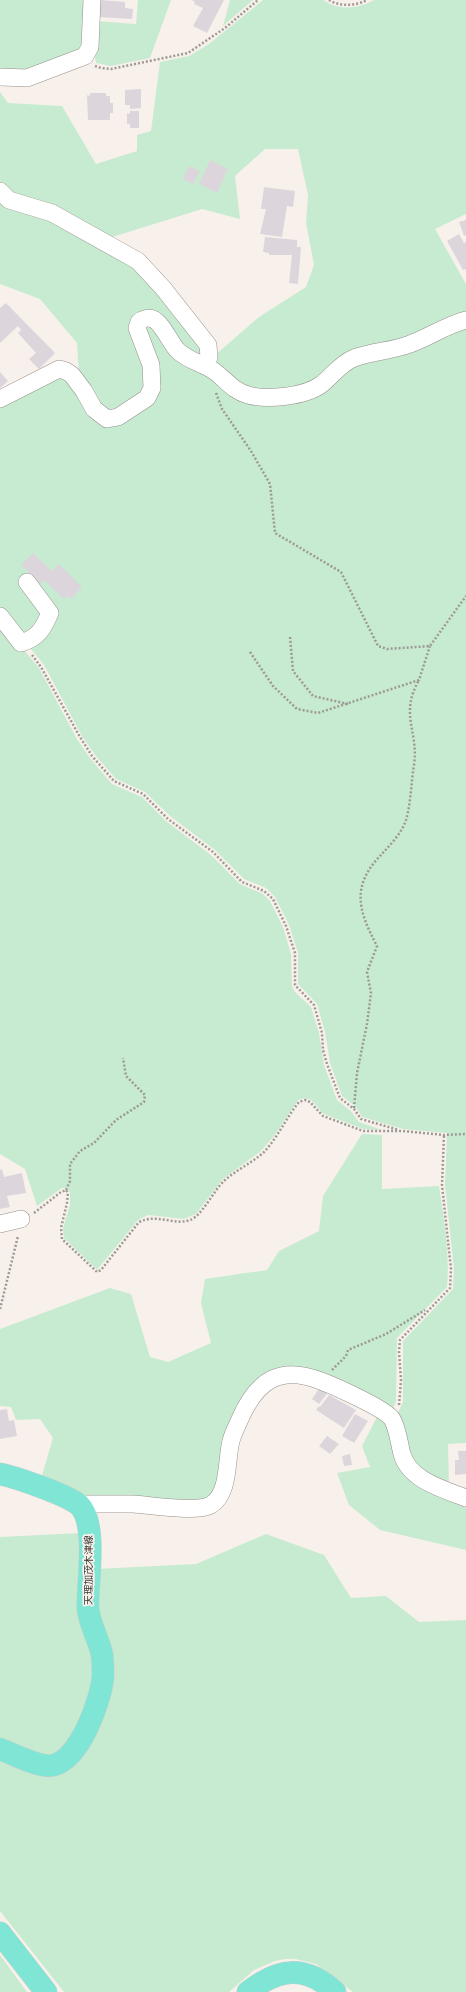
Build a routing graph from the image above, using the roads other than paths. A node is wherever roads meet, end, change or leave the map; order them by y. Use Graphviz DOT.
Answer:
graph roads {
  1 [pos="92,0"];
  2 [pos="0,77"];
  3 [pos="0,191"];
  4 [pos="466,320"];
  5 [pos="206,366"];
  6 [pos="0,399"];
  7 [pos="27,582"];
  8 [pos="0,616"];
  9 [pos="21,1219"];
  10 [pos="0,1224"];
  11 [pos="0,1474"];
  12 [pos="466,1498"];
  13 [pos="79,1504"];
  14 [pos="0,1749"];
  15 [pos="0,1933"];
  16 [pos="46,1992"];
  17 [pos="248,1992"];
  18 [pos="336,1992"];
  1 -- 2 [label="street"];
  3 -- 5 [label="street"];
  4 -- 5 [label="street"];
  5 -- 6 [label="street"];
  7 -- 8 [label="street"];
  9 -- 10 [label="street"];
  11 -- 13 [label="main road"];
  12 -- 13 [label="street"];
  13 -- 14 [label="main road, 天理加茂木津線"];
  15 -- 16 [label="main road"];
  17 -- 18 [label="main road"];
}
